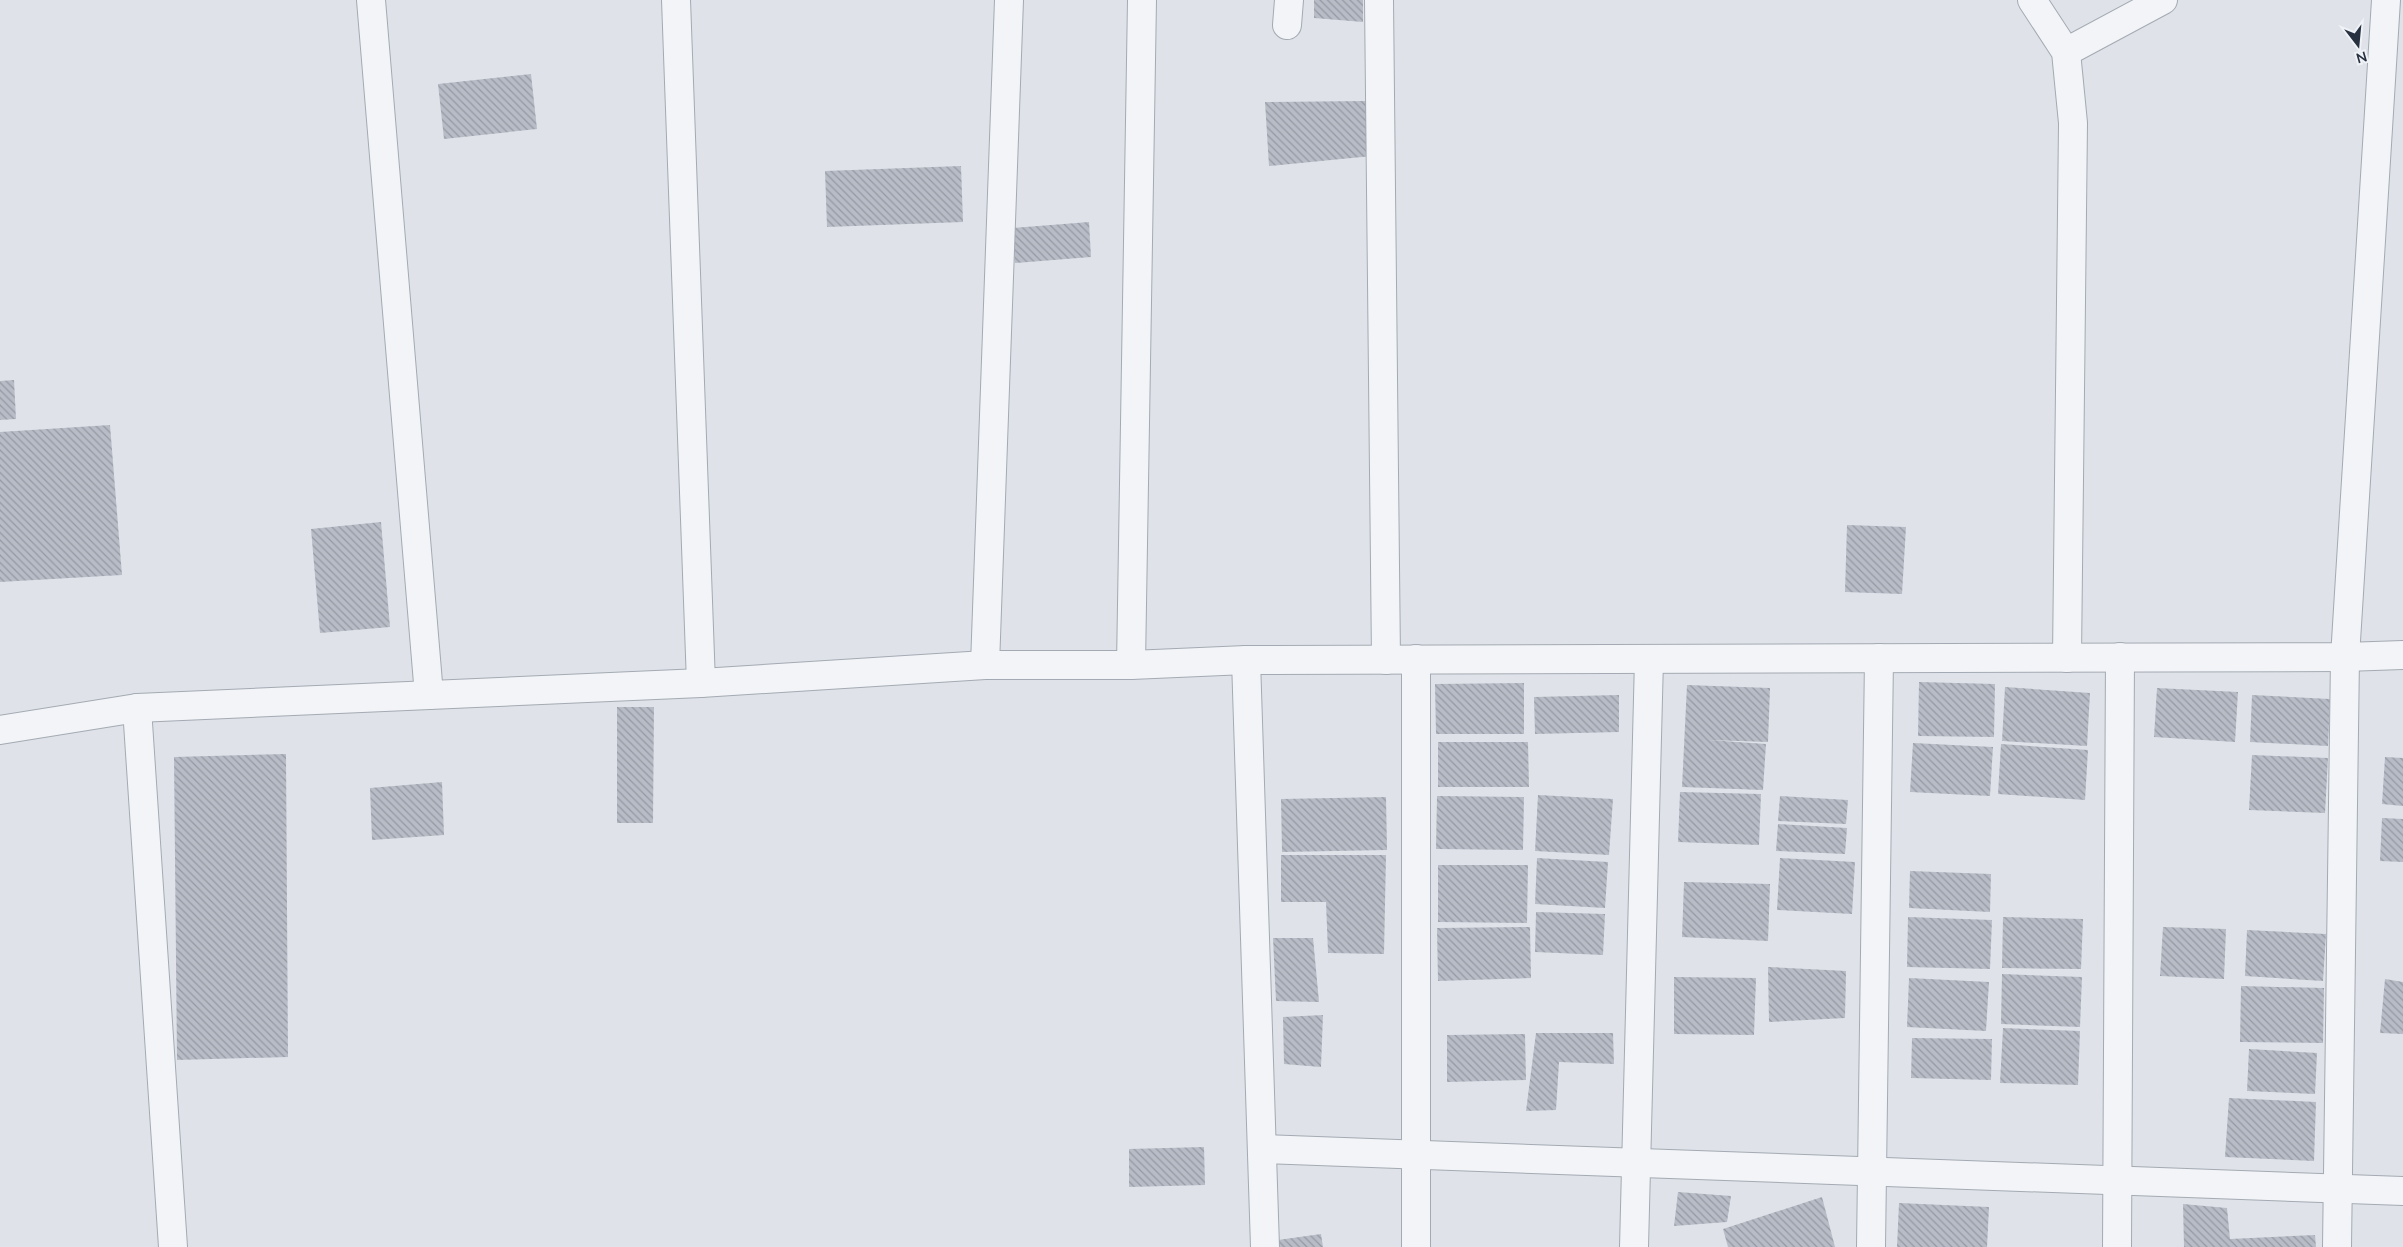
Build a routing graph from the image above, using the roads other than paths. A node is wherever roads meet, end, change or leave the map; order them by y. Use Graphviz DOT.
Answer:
graph roads {
  1 [pos="371,0"];
  2 [pos="676,0"];
  3 [pos="1009,0"];
  4 [pos="1142,0"];
  5 [pos="1379,0"];
  6 [pos="2032,0"];
  7 [pos="2163,0"];
  8 [pos="2386,0"];
  9 [pos="2066,52"];
  10 [pos="2403,655"];
  11 [pos="2345,657"];
  12 [pos="1879,658"];
  13 [pos="2067,658"];
  14 [pos="2120,658"];
  15 [pos="1416,659"];
  16 [pos="1649,659"];
  17 [pos="1246,660"];
  18 [pos="1386,660"];
  19 [pos="985,665"];
  20 [pos="1130,665"];
  21 [pos="701,683"];
  22 [pos="429,695"];
  23 [pos="137,708"];
  24 [pos="0,730"];
  25 [pos="1262,1149"];
  26 [pos="1416,1154"];
  27 [pos="1636,1163"];
  28 [pos="1872,1172"];
  29 [pos="2116,1181"];
  30 [pos="2338,1189"];
  31 [pos="2403,1192"];
  32 [pos="172,1247"];
  33 [pos="1265,1247"];
  34 [pos="1416,1247"];
  35 [pos="1634,1247"];
  36 [pos="1871,1247"];
  37 [pos="2117,1247"];
  38 [pos="2337,1247"];
  1 -- 22 [label="street"];
  2 -- 21 [label="street"];
  3 -- 19 [label="street"];
  4 -- 20 [label="street"];
  5 -- 18 [label="street"];
  6 -- 9 [label="street"];
  7 -- 9 [label="street"];
  8 -- 11 [label="street"];
  9 -- 13 [label="street"];
  10 -- 11 [label="street"];
  11 -- 14 [label="street"];
  11 -- 30 [label="street"];
  12 -- 13 [label="street"];
  12 -- 16 [label="street"];
  12 -- 28 [label="street"];
  13 -- 14 [label="street"];
  14 -- 29 [label="street"];
  15 -- 16 [label="street"];
  15 -- 18 [label="street"];
  15 -- 26 [label="street"];
  16 -- 27 [label="street"];
  17 -- 18 [label="street"];
  17 -- 20 [label="street"];
  17 -- 25 [label="street"];
  19 -- 20 [label="street"];
  19 -- 21 [label="street"];
  21 -- 22 [label="street"];
  22 -- 23 [label="street"];
  23 -- 24 [label="street"];
  23 -- 32 [label="street"];
  25 -- 26 [label="street"];
  25 -- 33 [label="street"];
  26 -- 27 [label="street"];
  26 -- 34 [label="street"];
  27 -- 28 [label="street"];
  27 -- 35 [label="street"];
  28 -- 29 [label="street"];
  28 -- 36 [label="street"];
  29 -- 30 [label="street"];
  29 -- 37 [label="street"];
  30 -- 31 [label="street"];
  30 -- 38 [label="street"];
}
